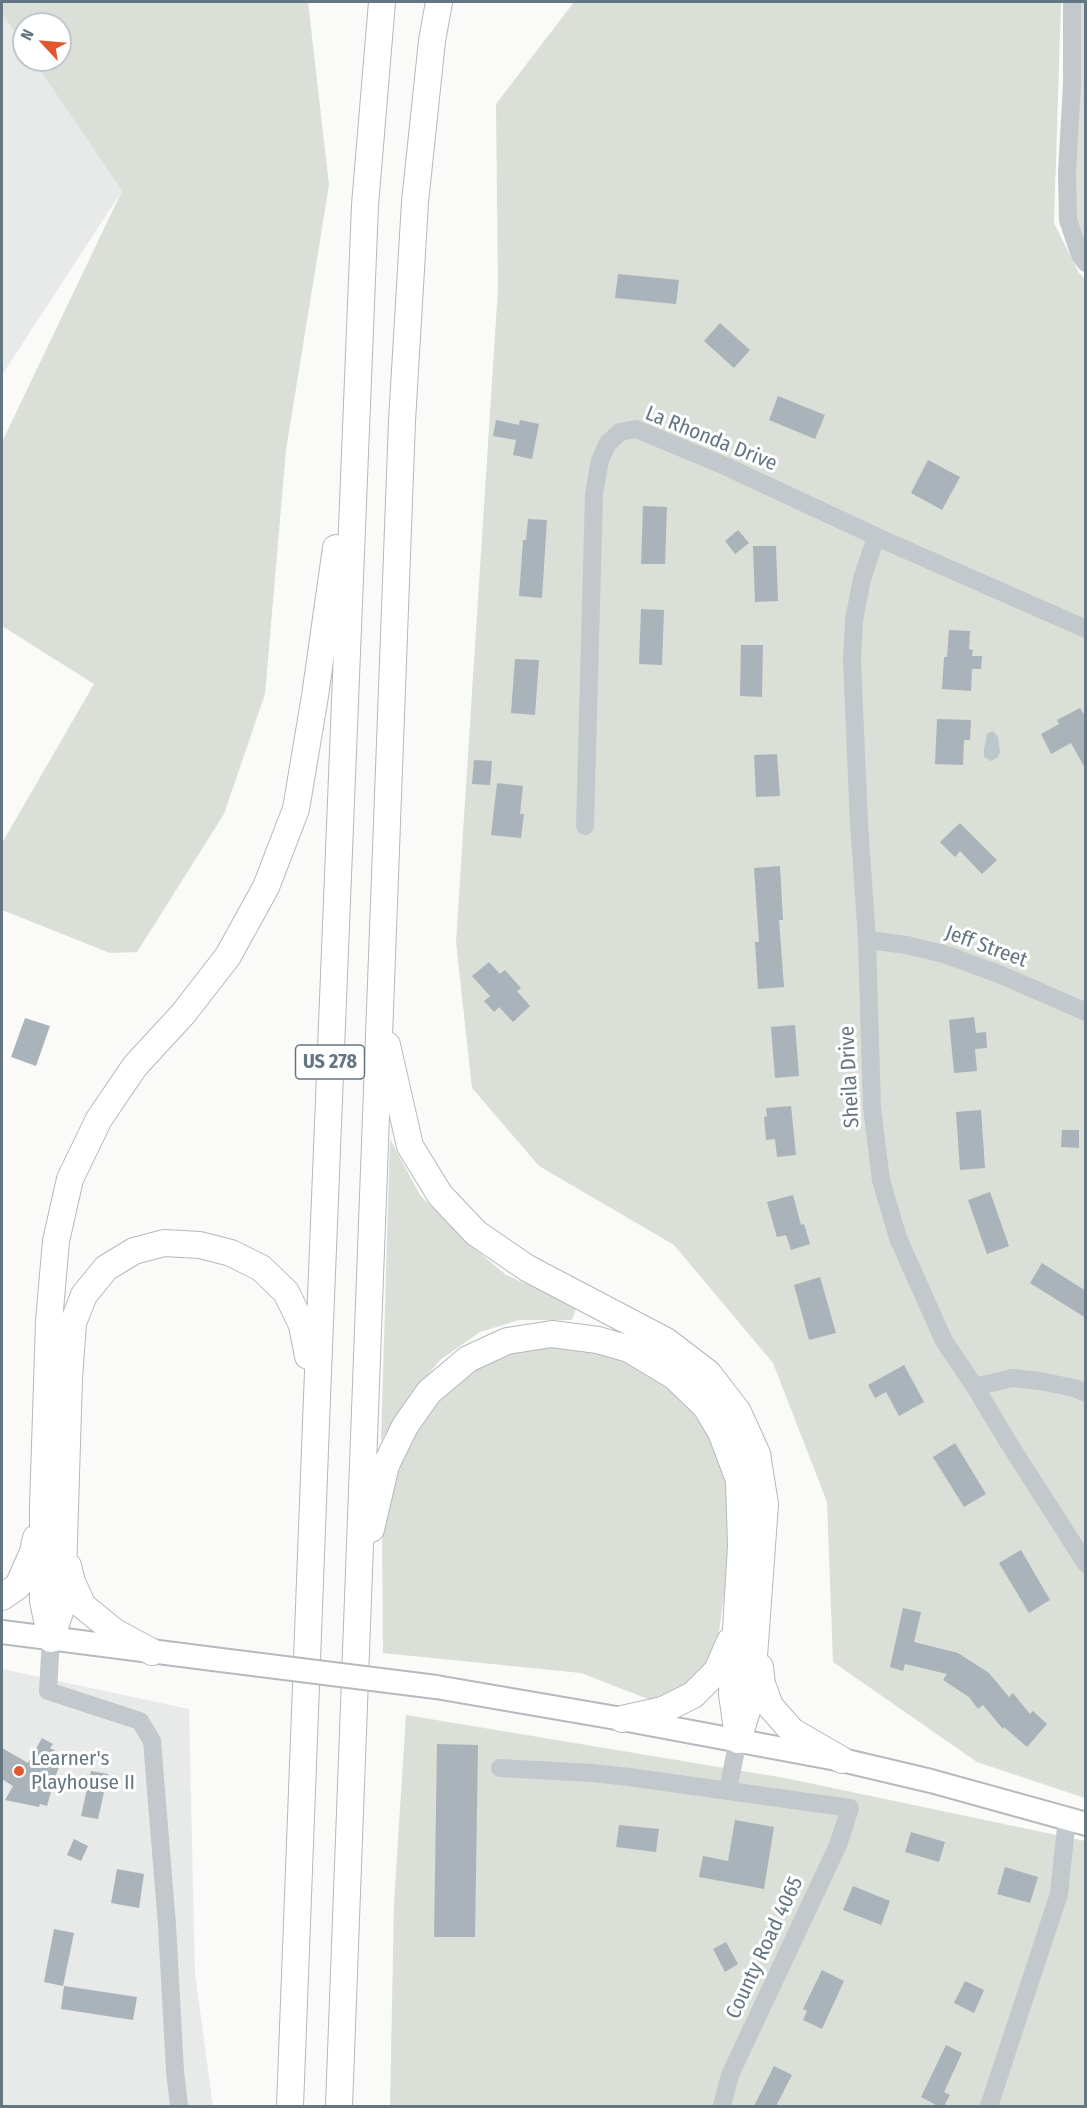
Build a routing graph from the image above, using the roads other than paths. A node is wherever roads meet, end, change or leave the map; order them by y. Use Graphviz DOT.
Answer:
graph roads {
  1 [pos="382,2"];
  2 [pos="439,2"];
  3 [pos="1072,2"];
  4 [pos="1086,263"];
  5 [pos="356,407"];
  6 [pos="876,537"];
  7 [pos="1086,629"];
  8 [pos="585,826"];
  9 [pos="867,940"];
  10 [pos="379,1003"];
  11 [pos="1086,1012"];
  12 [pos="975,1387"];
  13 [pos="1086,1393"];
  14 [pos="316,1397"];
  15 [pos="43,1508"];
  16 [pos="64,1541"];
  17 [pos="1086,1564"];
  18 [pos="357,1588"];
  19 [pos="2,1597"];
  20 [pos="746,1631"];
  21 [pos="2,1632"];
  22 [pos="51,1639"];
  23 [pos="152,1652"];
  24 [pos="622,1719"];
  25 [pos="738,1740"];
  26 [pos="842,1760"];
  27 [pos="500,1768"];
  28 [pos="728,1790"];
  29 [pos="1076,1821"];
  30 [pos="179,2106"];
  31 [pos="290,2106"];
  32 [pos="339,2106"];
  33 [pos="722,2106"];
  34 [pos="989,2106"];
  1 -- 5 [label="highway, US 278"];
  2 -- 10 [label="highway, US 278"];
  3 -- 4 [label="street"];
  5 -- 14 [label="highway, US 278"];
  5 -- 15 [label="highway"];
  6 -- 7 [label="street, La Rhonda Drive"];
  6 -- 8 [label="street, La Rhonda Drive"];
  6 -- 9 [label="street, Sheila Drive"];
  9 -- 11 [label="street, Jeff Street"];
  9 -- 12 [label="street, Sheila Drive"];
  10 -- 18 [label="highway, US 278"];
  10 -- 20 [label="highway"];
  12 -- 13 [label="street"];
  12 -- 17 [label="street, Sheila Drive"];
  14 -- 16 [label="highway"];
  14 -- 31 [label="highway, US 278"];
  15 -- 19 [label="highway"];
  15 -- 22 [label="highway"];
  16 -- 22 [label="highway"];
  16 -- 23 [label="highway"];
  18 -- 20 [label="highway"];
  18 -- 32 [label="highway, US 278"];
  20 -- 24 [label="highway"];
  20 -- 25 [label="highway"];
  20 -- 26 [label="highway"];
  21 -- 22 [label="main road"];
  22 -- 23 [label="main road"];
  22 -- 30 [label="street"];
  23 -- 24 [label="main road, bridge"];
  24 -- 25 [label="main road"];
  25 -- 26 [label="main road"];
  25 -- 28 [label="street"];
  26 -- 29 [label="main road"];
  27 -- 28 [label="street"];
  28 -- 33 [label="street, County Road 4065"];
  29 -- 34 [label="street"];
}
